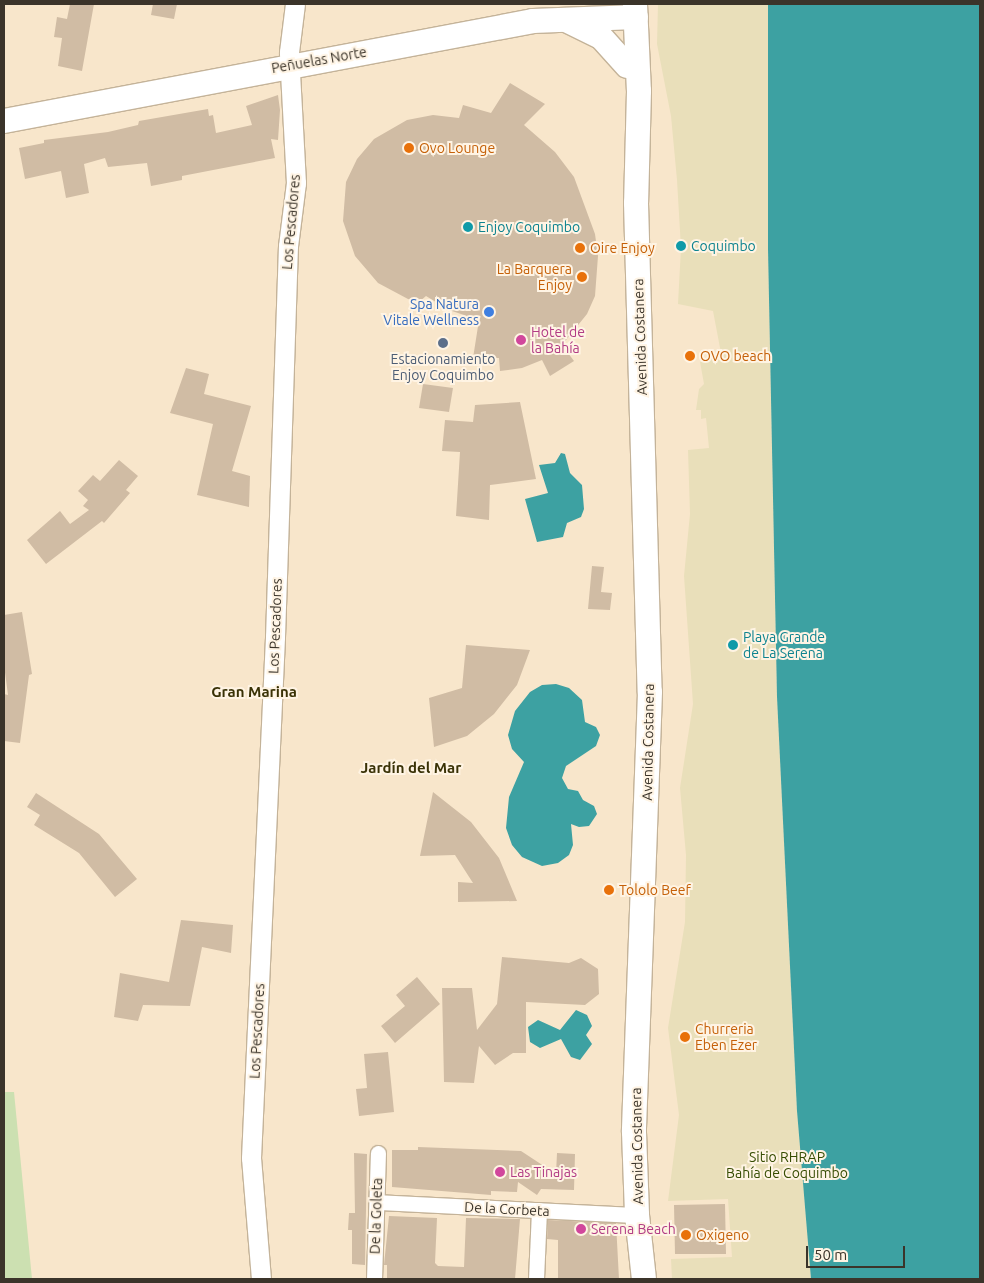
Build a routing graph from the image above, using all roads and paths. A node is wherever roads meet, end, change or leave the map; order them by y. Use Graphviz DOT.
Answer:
graph roads {
  1 [pos="295,4"];
  2 [pos="582,4"];
  3 [pos="630,11"];
  4 [pos="558,20"];
  5 [pos="533,21"];
  6 [pos="291,64"];
  7 [pos="627,66"];
  8 [pos="4,121"];
  9 [pos="636,203"];
  10 [pos="378,1153"];
  11 [pos="377,1202"];
  12 [pos="539,1210"];
  13 [pos="637,1215"];
  14 [pos="261,1279"];
  15 [pos="374,1279"];
  16 [pos="536,1279"];
  17 [pos="644,1279"];
  1 -- 6 [label="street, Los Pescadores"];
  2 -- 5 [label="main road"];
  3 -- 4 [label="main road, Peñuelas Norte"];
  3 -- 7 [label="main road, Avenida Costanera"];
  3 -- 9 [label="main road, Avenida Costanera"];
  4 -- 5 [label="main road, Peñuelas Norte"];
  4 -- 7 [label="main road"];
  5 -- 6 [label="main road, Peñuelas Norte"];
  6 -- 8 [label="main road, Peñuelas Norte"];
  6 -- 14 [label="street, Los Pescadores"];
  7 -- 9 [label="main road, Avenida Costanera"];
  9 -- 13 [label="main road, Avenida Costanera"];
  10 -- 11 [label="street, De la Goleta"];
  11 -- 12 [label="street, De la Corbeta"];
  11 -- 15 [label="street, De la Goleta"];
  12 -- 13 [label="street, De la Corbeta"];
  12 -- 16 [label="street"];
  13 -- 17 [label="main road, Avenida Costanera"];
}
